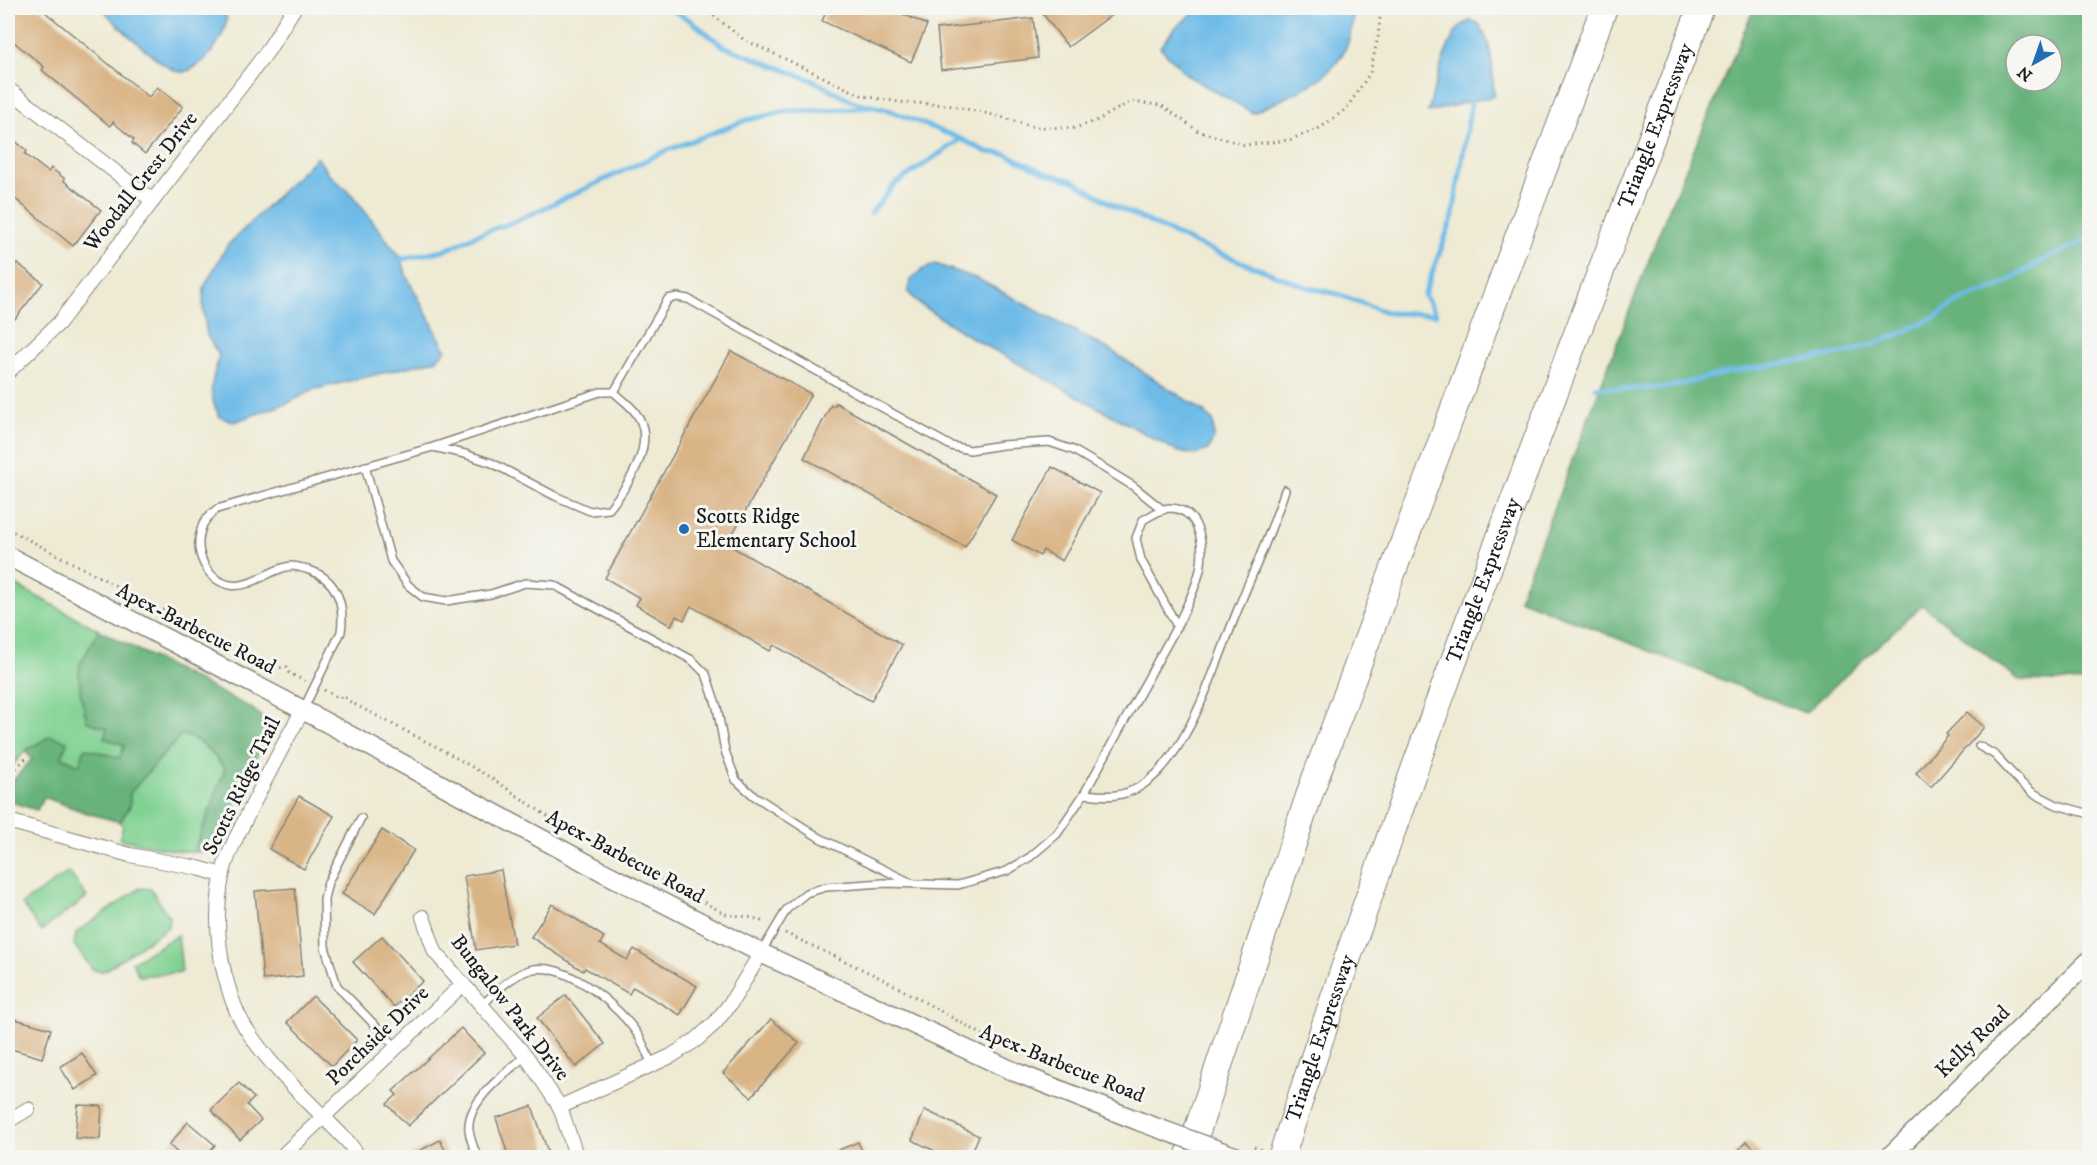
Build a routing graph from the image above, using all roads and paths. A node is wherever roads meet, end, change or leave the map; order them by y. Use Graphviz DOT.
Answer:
graph roads {
  1 [pos="294,8"];
  2 [pos="704,8"];
  3 [pos="1381,8"];
  4 [pos="1604,8"];
  5 [pos="1701,8"];
  6 [pos="8,89"];
  7 [pos="153,201"];
  8 [pos="9,366"];
  9 [pos="614,392"];
  10 [pos="433,447"];
  11 [pos="365,466"];
  12 [pos="1286,490"];
  13 [pos="1163,510"];
  14 [pos="8,529"];
  15 [pos="8,556"];
  16 [pos="1177,626"];
  17 [pos="289,673"];
  18 [pos="339,698"];
  19 [pos="303,710"];
  20 [pos="1979,746"];
  21 [pos="28,756"];
  22 [pos="8,777"];
  23 [pos="1084,794"];
  24 [pos="2090,814"];
  25 [pos="362,818"];
  26 [pos="8,821"];
  27 [pos="222,875"];
  28 [pos="913,884"];
  29 [pos="423,917"];
  30 [pos="761,921"];
  31 [pos="797,939"];
  32 [pos="761,953"];
  33 [pos="2090,960"];
  34 [pos="462,985"];
  35 [pos="481,1006"];
  36 [pos="396,1047"];
  37 [pos="526,1056"];
  38 [pos="652,1064"];
  39 [pos="1099,1085"];
  40 [pos="560,1107"];
  41 [pos="28,1109"];
  42 [pos="324,1117"];
  43 [pos="8,1120"];
  44 [pos="280,1158"];
  45 [pos="360,1158"];
  46 [pos="478,1158"];
  47 [pos="577,1158"];
  48 [pos="1188,1158"];
  49 [pos="1240,1158"];
  50 [pos="1281,1158"];
  51 [pos="1888,1158"];
  1 -- 7 [label="street, Woodall Crest Drive"];
  2 -- 3 [label="path"];
  4 -- 48 [label="highway"];
  5 -- 50 [label="highway, Triangle Expressway"];
  6 -- 7 [label="street"];
  7 -- 8 [label="street, Woodall Crest Drive"];
  9 -- 10 [label="lane"];
  9 -- 10 [label="lane"];
  9 -- 13 [label="lane"];
  10 -- 11 [label="lane"];
  11 -- 19 [label="lane"];
  11 -- 28 [label="lane"];
  12 -- 23 [label="lane"];
  13 -- 16 [label="lane"];
  13 -- 16 [label="lane"];
  14 -- 17 [label="path"];
  15 -- 19 [label="street, Apex-Barbecue Road"];
  16 -- 23 [label="lane"];
  18 -- 30 [label="path"];
  19 -- 27 [label="street, Scotts Ridge Trail"];
  19 -- 32 [label="street, Apex-Barbecue Road"];
  20 -- 24 [label="lane"];
  21 -- 22 [label="path"];
  23 -- 28 [label="lane"];
  25 -- 36 [label="lane"];
  26 -- 27 [label="street"];
  27 -- 42 [label="street, Scotts Ridge Trail"];
  28 -- 32 [label="lane"];
  29 -- 34 [label="street, Bungalow Park Drive"];
  31 -- 39 [label="path"];
  32 -- 38 [label="street"];
  32 -- 49 [label="street, Apex-Barbecue Road, bridge"];
  33 -- 51 [label="street, Kelly Road"];
  34 -- 35 [label="street, Bungalow Park Drive"];
  34 -- 36 [label="street, Porchside Drive"];
  35 -- 37 [label="street, Bungalow Park Drive"];
  35 -- 38 [label="lane"];
  36 -- 42 [label="street, Porchside Drive"];
  37 -- 40 [label="street, Bungalow Park Drive"];
  37 -- 46 [label="lane"];
  38 -- 40 [label="street"];
  40 -- 47 [label="street, Bungalow Park Drive"];
  41 -- 43 [label="street"];
  42 -- 44 [label="street, Porchside Drive"];
  42 -- 45 [label="street, Scotts Ridge Trail"];
}
